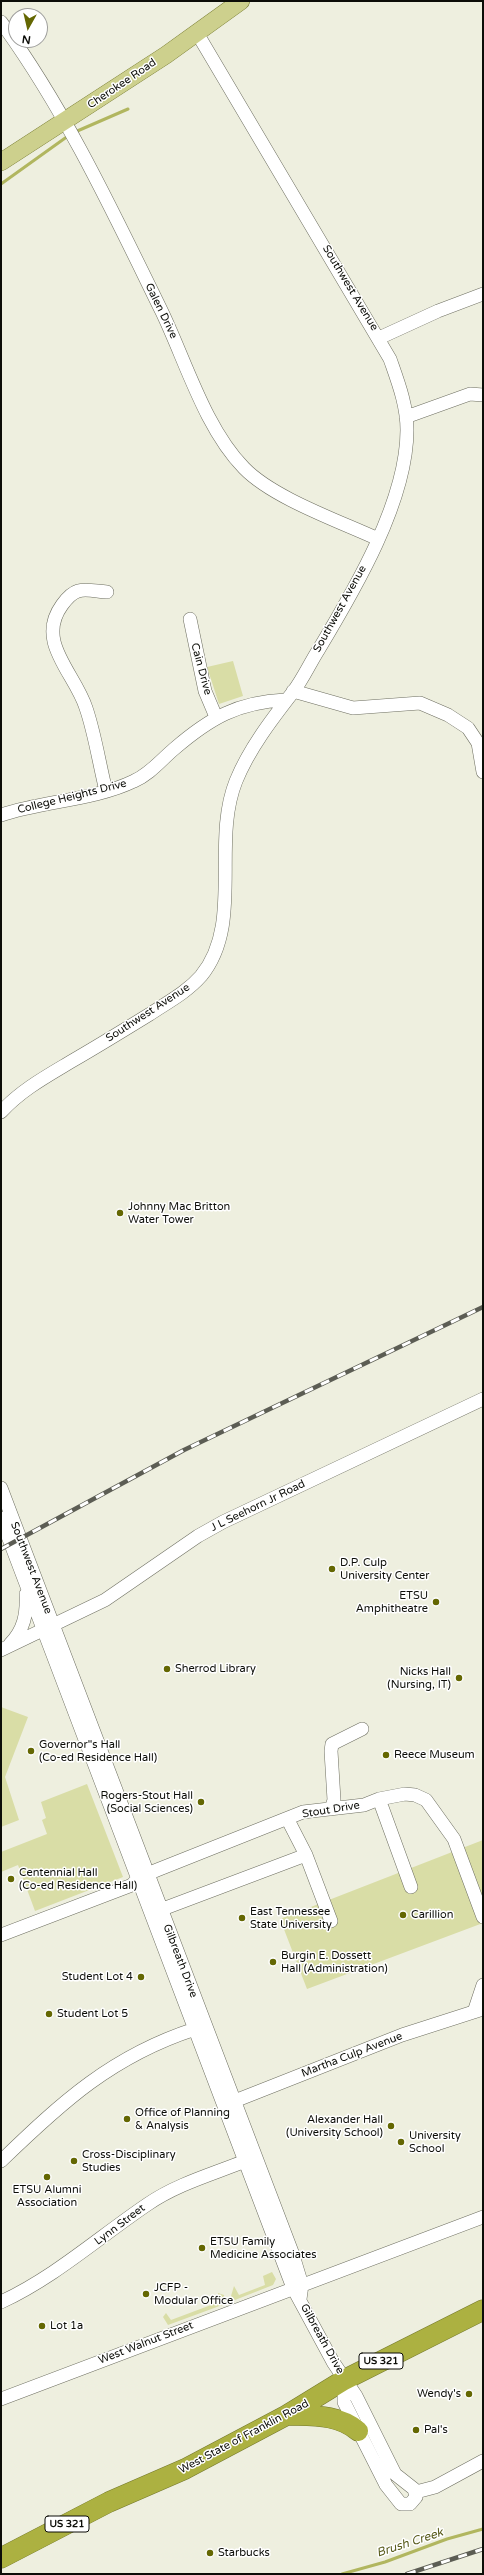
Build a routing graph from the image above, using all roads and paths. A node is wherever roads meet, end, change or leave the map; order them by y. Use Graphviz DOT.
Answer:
graph roads {
  1 [pos="241,1"];
  2 [pos="1,22"];
  3 [pos="197,33"];
  4 [pos="65,122"];
  5 [pos="1,162"];
  6 [pos="483,294"];
  7 [pos="379,338"];
  8 [pos="483,395"];
  9 [pos="406,417"];
  10 [pos="378,539"];
  11 [pos="107,592"];
  12 [pos="190,619"];
  13 [pos="289,696"];
  14 [pos="216,717"];
  15 [pos="480,741"];
  16 [pos="483,772"];
  17 [pos="106,791"];
  18 [pos="1,815"];
  19 [pos="1,1112"];
  20 [pos="483,1399"];
  21 [pos="1,1488"];
  22 [pos="1,1518"];
  23 [pos="25,1586"];
  24 [pos="48,1628"];
  25 [pos="4,1648"];
  26 [pos="362,1729"];
  27 [pos="379,1799"];
  28 [pos="331,1810"];
  29 [pos="288,1820"];
  30 [pos="301,1857"];
  31 [pos="143,1877"];
  32 [pos="411,1887"];
  33 [pos="160,1910"];
  34 [pos="483,1917"];
  35 [pos="331,1921"];
  36 [pos="1,1926"];
  37 [pos="1,1935"];
  38 [pos="483,1985"];
  39 [pos="479,2010"];
  40 [pos="195,2029"];
  41 [pos="234,2100"];
  42 [pos="1,2161"];
  43 [pos="245,2161"];
  44 [pos="483,2217"];
  45 [pos="298,2291"];
  46 [pos="1,2302"];
  47 [pos="483,2310"];
  48 [pos="344,2380"];
  49 [pos="1,2399"];
  50 [pos="288,2415"];
  51 [pos="358,2432"];
  52 [pos="483,2461"];
  53 [pos="411,2489"];
  54 [pos="1,2558"];
  1 -- 3 [label="main road, Cherokee Road"];
  2 -- 4 [label="street, Galen Drive"];
  3 -- 4 [label="main road, Cherokee Road"];
  3 -- 7 [label="street, Southwest Avenue"];
  4 -- 5 [label="main road, Cherokee Road"];
  4 -- 10 [label="street, Galen Drive"];
  6 -- 7 [label="street"];
  7 -- 9 [label="street, Southwest Avenue"];
  8 -- 9 [label="street"];
  9 -- 10 [label="street, Southwest Avenue"];
  10 -- 13 [label="street, Southwest Avenue"];
  11 -- 17 [label="street"];
  12 -- 14 [label="street, Cain Drive"];
  13 -- 14 [label="street, College Heights Drive"];
  13 -- 15 [label="street, College Heights Drive"];
  13 -- 19 [label="street, Southwest Avenue"];
  14 -- 17 [label="street, College Heights Drive"];
  15 -- 16 [label="street"];
  17 -- 18 [label="street, College Heights Drive"];
  20 -- 24 [label="street, J L Seehorn Jr Road"];
  21 -- 24 [label="street, Southwest Avenue"];
  22 -- 23 [label="street, Southwest Avenue"];
  23 -- 24 [label="street, Southwest Avenue"];
  23 -- 25 [label="street"];
  24 -- 25 [label="street, Southwest Avenue"];
  24 -- 31 [label="street, Gilbreath Drive"];
  26 -- 28 [label="street"];
  27 -- 28 [label="street, Stout Drive"];
  27 -- 32 [label="street"];
  27 -- 34 [label="street, Stout Drive"];
  28 -- 29 [label="street, Stout Drive"];
  29 -- 30 [label="street"];
  29 -- 31 [label="street, Stout Drive"];
  30 -- 33 [label="street"];
  30 -- 35 [label="street"];
  31 -- 33 [label="street, Gilbreath Drive"];
  31 -- 36 [label="street, Stout Drive"];
  31 -- 37 [label="street, Stout Drive"];
  31 -- 40 [label="street, Gilbreath Drive"];
  33 -- 41 [label="street, Gilbreath Drive"];
  38 -- 39 [label="street"];
  39 -- 41 [label="street, Martha Culp Avenue"];
  40 -- 41 [label="street, Gilbreath Drive"];
  40 -- 42 [label="street"];
  41 -- 43 [label="street, Gilbreath Drive"];
  41 -- 45 [label="street, Gilbreath Drive"];
  43 -- 45 [label="street, Gilbreath Drive"];
  43 -- 46 [label="street, Lynn Street"];
  44 -- 45 [label="street, West Walnut Street"];
  45 -- 48 [label="street, Gilbreath Drive"];
  45 -- 49 [label="street, West Walnut Street"];
  47 -- 48 [label="highway, West State of Franklin Road / US 321"];
  48 -- 50 [label="highway, West State of Franklin Road / US 321"];
  48 -- 51 [label="street"];
  48 -- 53 [label="street, Gilbreath Drive"];
  50 -- 51 [label="highway"];
  50 -- 54 [label="highway, West State of Franklin Road / US 321"];
  51 -- 53 [label="street"];
  52 -- 53 [label="street"];
}
